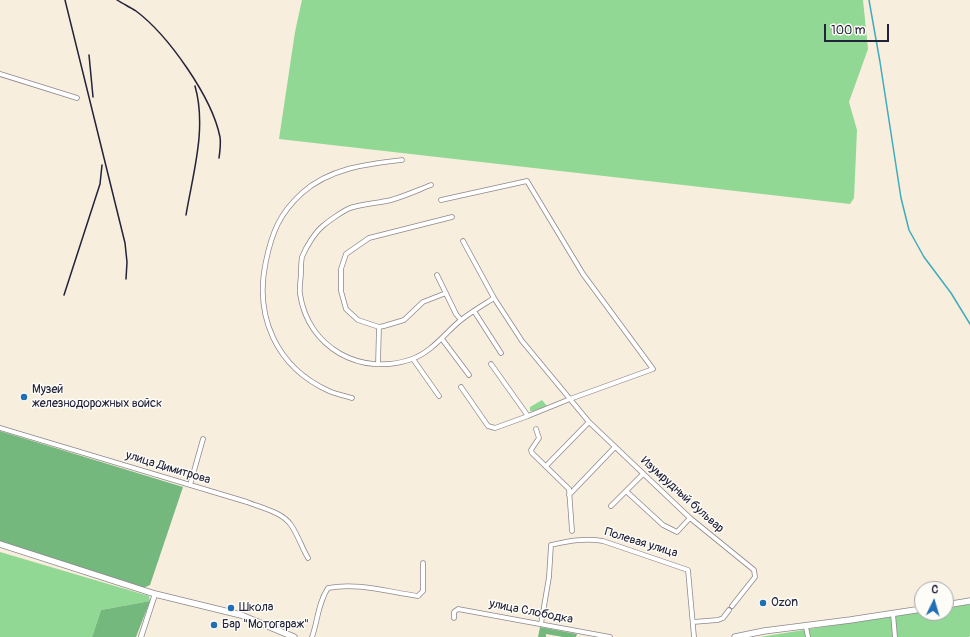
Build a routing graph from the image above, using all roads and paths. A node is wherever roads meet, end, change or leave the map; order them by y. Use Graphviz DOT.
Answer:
graph roads {
  1 [pos="0,74"];
  2 [pos="77,98"];
  3 [pos="402,160"];
  4 [pos="431,185"];
  5 [pos="441,200"];
  6 [pos="452,217"];
  7 [pos="463,241"];
  8 [pos="438,275"];
  9 [pos="446,293"];
  10 [pos="494,298"];
  11 [pos="474,311"];
  12 [pos="461,320"];
  13 [pos="379,327"];
  14 [pos="442,339"];
  15 [pos="501,353"];
  16 [pos="413,359"];
  17 [pos="378,364"];
  18 [pos="491,364"];
  19 [pos="469,375"];
  20 [pos="461,387"];
  21 [pos="439,396"];
  22 [pos="352,398"];
  23 [pos="570,399"];
  24 [pos="528,416"];
  25 [pos="589,422"];
  26 [pos="0,428"];
  27 [pos="536,429"];
  28 [pos="203,439"];
  29 [pos="615,447"];
  30 [pos="546,466"];
  31 [pos="643,474"];
  32 [pos="190,485"];
  33 [pos="626,491"];
  34 [pos="569,495"];
  35 [pos="611,506"];
  36 [pos="690,518"];
  37 [pos="572,531"];
  38 [pos="0,544"];
  39 [pos="308,558"];
  40 [pos="423,562"];
  41 [pos="155,594"];
  42 [pos="970,602"];
  43 [pos="954,604"];
  44 [pos="914,610"];
  45 [pos="893,614"];
  46 [pos="454,618"];
  47 [pos="693,622"];
  48 [pos="541,624"];
  49 [pos="806,627"];
  50 [pos="764,634"];
  51 [pos="290,636"];
  52 [pos="141,637"];
  53 [pos="312,637"];
  54 [pos="610,637"];
  55 [pos="694,637"];
  56 [pos="735,637"];
  57 [pos="808,637"];
  58 [pos="895,637"];
  1 -- 2 [label="street"];
  3 -- 22 [label="street"];
  4 -- 17 [label="street"];
  5 -- 23 [label="street"];
  6 -- 13 [label="street"];
  7 -- 10 [label="street, Изумрудный бульвар"];
  8 -- 9 [label="street"];
  9 -- 12 [label="street"];
  9 -- 13 [label="street"];
  10 -- 11 [label="street"];
  10 -- 23 [label="street, Изумрудный бульвар"];
  11 -- 12 [label="street"];
  11 -- 15 [label="street"];
  12 -- 14 [label="street"];
  13 -- 17 [label="street"];
  14 -- 16 [label="street"];
  14 -- 19 [label="street"];
  16 -- 17 [label="street"];
  16 -- 21 [label="street"];
  18 -- 24 [label="street"];
  20 -- 24 [label="street"];
  23 -- 24 [label="street"];
  23 -- 25 [label="street, Изумрудный бульвар"];
  25 -- 29 [label="street, Изумрудный бульвар"];
  25 -- 30 [label="street"];
  26 -- 32 [label="street, улица Димитрова"];
  27 -- 30 [label="street"];
  28 -- 32 [label="street"];
  29 -- 31 [label="street, Изумрудный бульвар"];
  29 -- 34 [label="street"];
  30 -- 34 [label="street"];
  31 -- 33 [label="street"];
  31 -- 36 [label="street, Изумрудный бульвар"];
  32 -- 39 [label="street, улица Димитрова"];
  33 -- 35 [label="street"];
  33 -- 36 [label="street"];
  34 -- 37 [label="street"];
  36 -- 47 [label="street, Изумрудный бульвар"];
  38 -- 41 [label="main road"];
  40 -- 53 [label="street"];
  41 -- 51 [label="main road"];
  41 -- 52 [label="street"];
  42 -- 43 [label="main road"];
  44 -- 45 [label="main road"];
  45 -- 49 [label="main road"];
  45 -- 58 [label="street"];
  46 -- 48 [label="street, улица Слободка"];
  47 -- 48 [label="street, Полевая улица"];
  47 -- 55 [label="street, Полевая улица"];
  48 -- 54 [label="street, улица Слободка"];
  49 -- 50 [label="main road"];
  49 -- 57 [label="street"];
  50 -- 56 [label="main road"];
}
